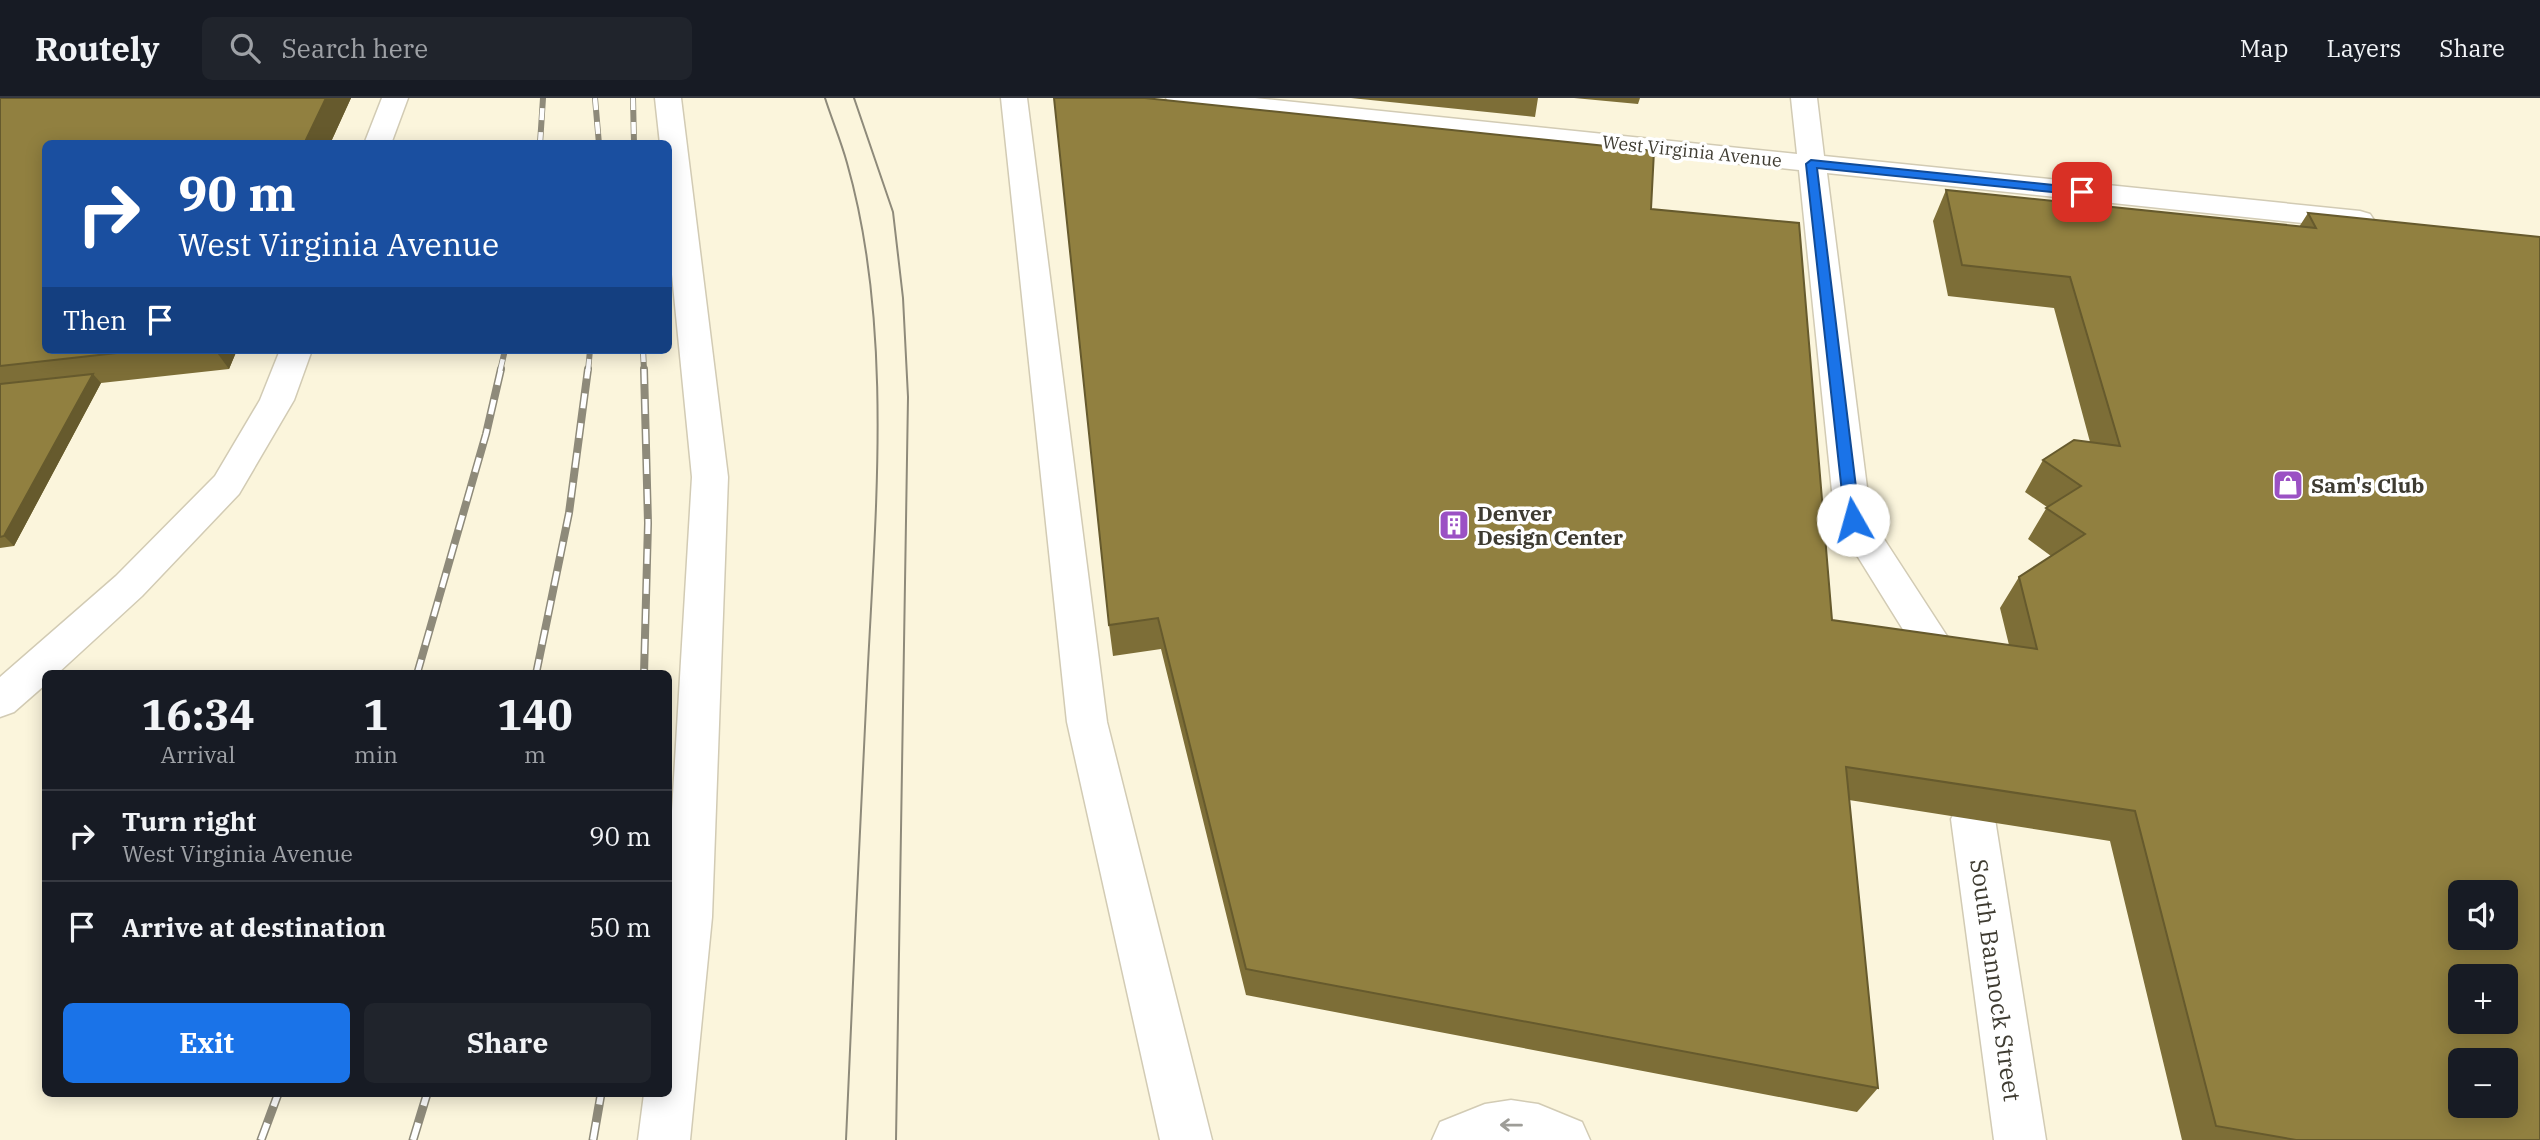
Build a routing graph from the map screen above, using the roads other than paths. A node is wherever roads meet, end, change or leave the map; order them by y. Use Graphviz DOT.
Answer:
graph roads {
  1 [pos="395,98"];
  2 [pos="668,98"];
  3 [pos="1014,98"];
  4 [pos="1179,98"];
  5 [pos="1804,98"];
  6 [pos="1272,103"];
  7 [pos="379,140"];
  8 [pos="1811,164"];
  9 [pos="2392,224"];
  10 [pos="294,354"];
  11 [pos="1949,670"];
  12 [pos="0,701"];
  13 [pos="1973,819"];
  14 [pos="672,1069"];
  15 [pos="669,1097"];
  16 [pos="664,1140"];
  17 [pos="1186,1140"];
  18 [pos="1458,1140"];
  19 [pos="1564,1140"];
  20 [pos="2020,1140"];
  1 -- 7 [label="street"];
  2 -- 14 [label="street"];
  3 -- 17 [label="street"];
  4 -- 6 [label="street, West Virginia Avenue"];
  5 -- 8 [label="street"];
  6 -- 8 [label="street, West Virginia Avenue"];
  8 -- 9 [label="street, West Virginia Avenue"];
  8 -- 11 [label="street"];
  10 -- 12 [label="street"];
  13 -- 20 [label="street, South Bannock Street"];
  15 -- 16 [label="street"];
  19 -- 18 [label="street, one-way"];
}
